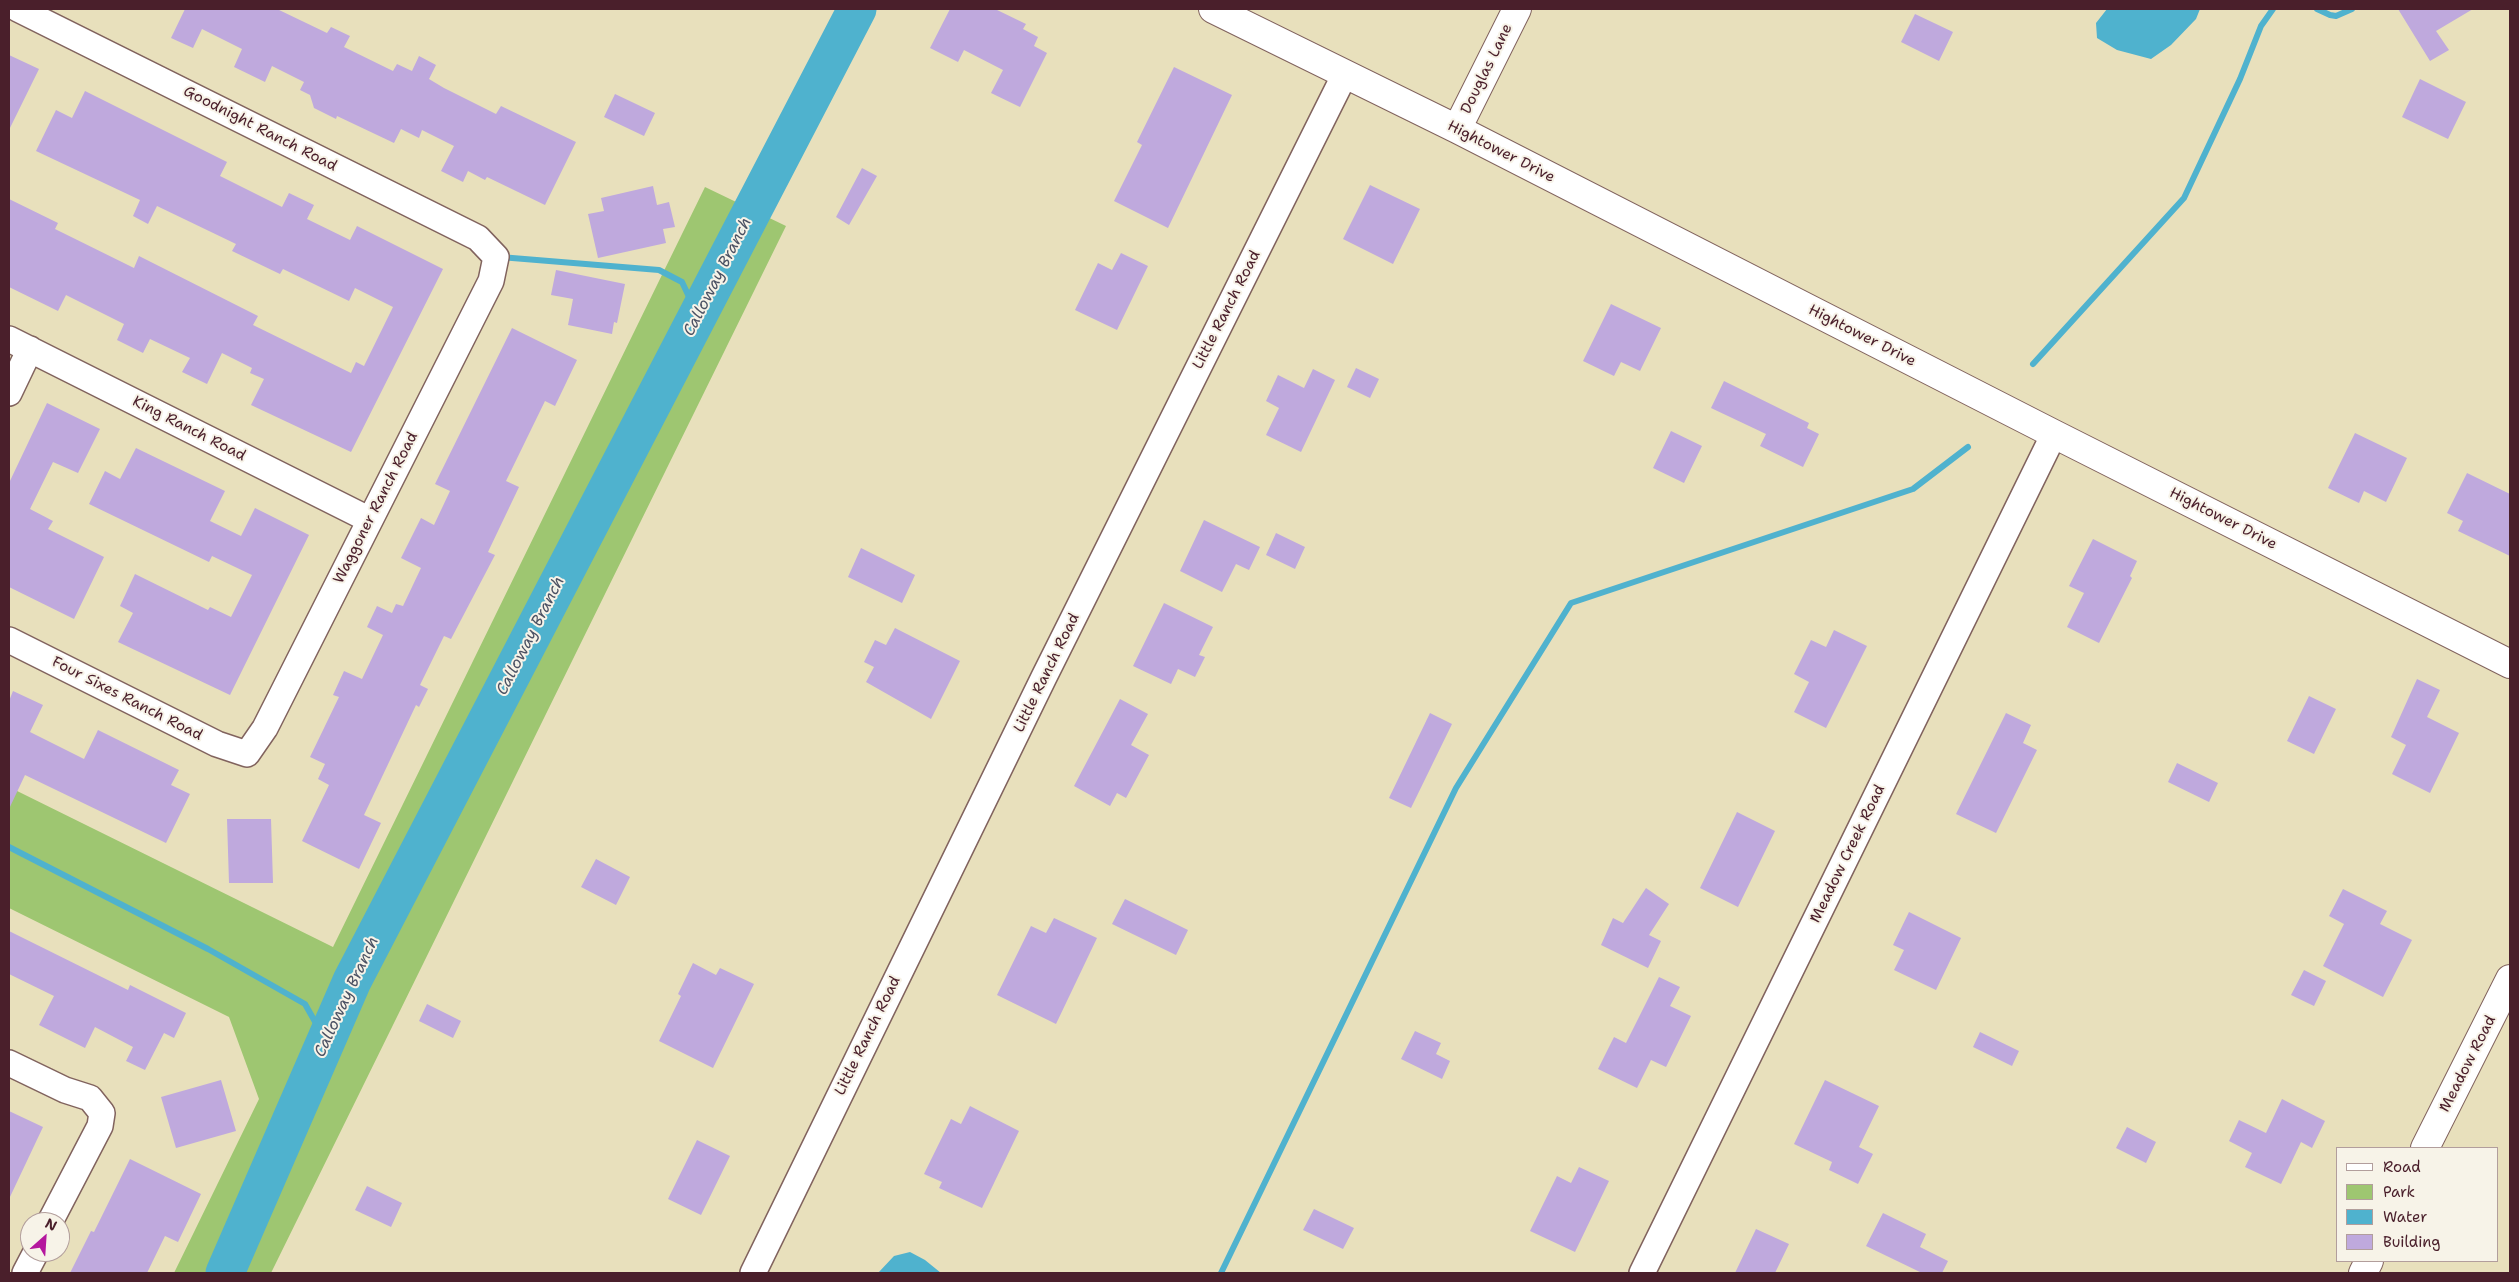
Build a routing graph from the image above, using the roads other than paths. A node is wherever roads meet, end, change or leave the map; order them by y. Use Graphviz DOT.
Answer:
graph roads {
  1 [pos="18,9"];
  2 [pos="1214,9"];
  3 [pos="1517,9"];
  4 [pos="1345,74"];
  5 [pos="1457,129"];
  6 [pos="496,257"];
  7 [pos="19,344"];
  8 [pos="9,393"];
  9 [pos="2054,434"];
  10 [pos="370,520"];
  11 [pos="9,640"];
  12 [pos="2510,664"];
  13 [pos="247,754"];
  14 [pos="2510,979"];
  15 [pos="9,1063"];
  16 [pos="2426,1147"];
  17 [pos="55,1212"];
  18 [pos="753,1273"];
  19 [pos="1642,1273"];
  1 -- 6 [label="street, Goodnight Ranch Road"];
  2 -- 4 [label="street, Hightower Drive"];
  3 -- 5 [label="street, Douglas Lane"];
  4 -- 5 [label="street, Hightower Drive"];
  4 -- 18 [label="street, Little Ranch Road"];
  5 -- 9 [label="street, Hightower Drive"];
  6 -- 10 [label="street, Waggoner Ranch Road"];
  7 -- 8 [label="street"];
  7 -- 10 [label="street, King Ranch Road"];
  9 -- 12 [label="street, Hightower Drive"];
  9 -- 19 [label="street, Meadow Creek Road"];
  10 -- 13 [label="street, Waggoner Ranch Road"];
  11 -- 13 [label="street, Four Sixes Ranch Road"];
  14 -- 16 [label="street, Meadow Road"];
  15 -- 17 [label="street"];
}
